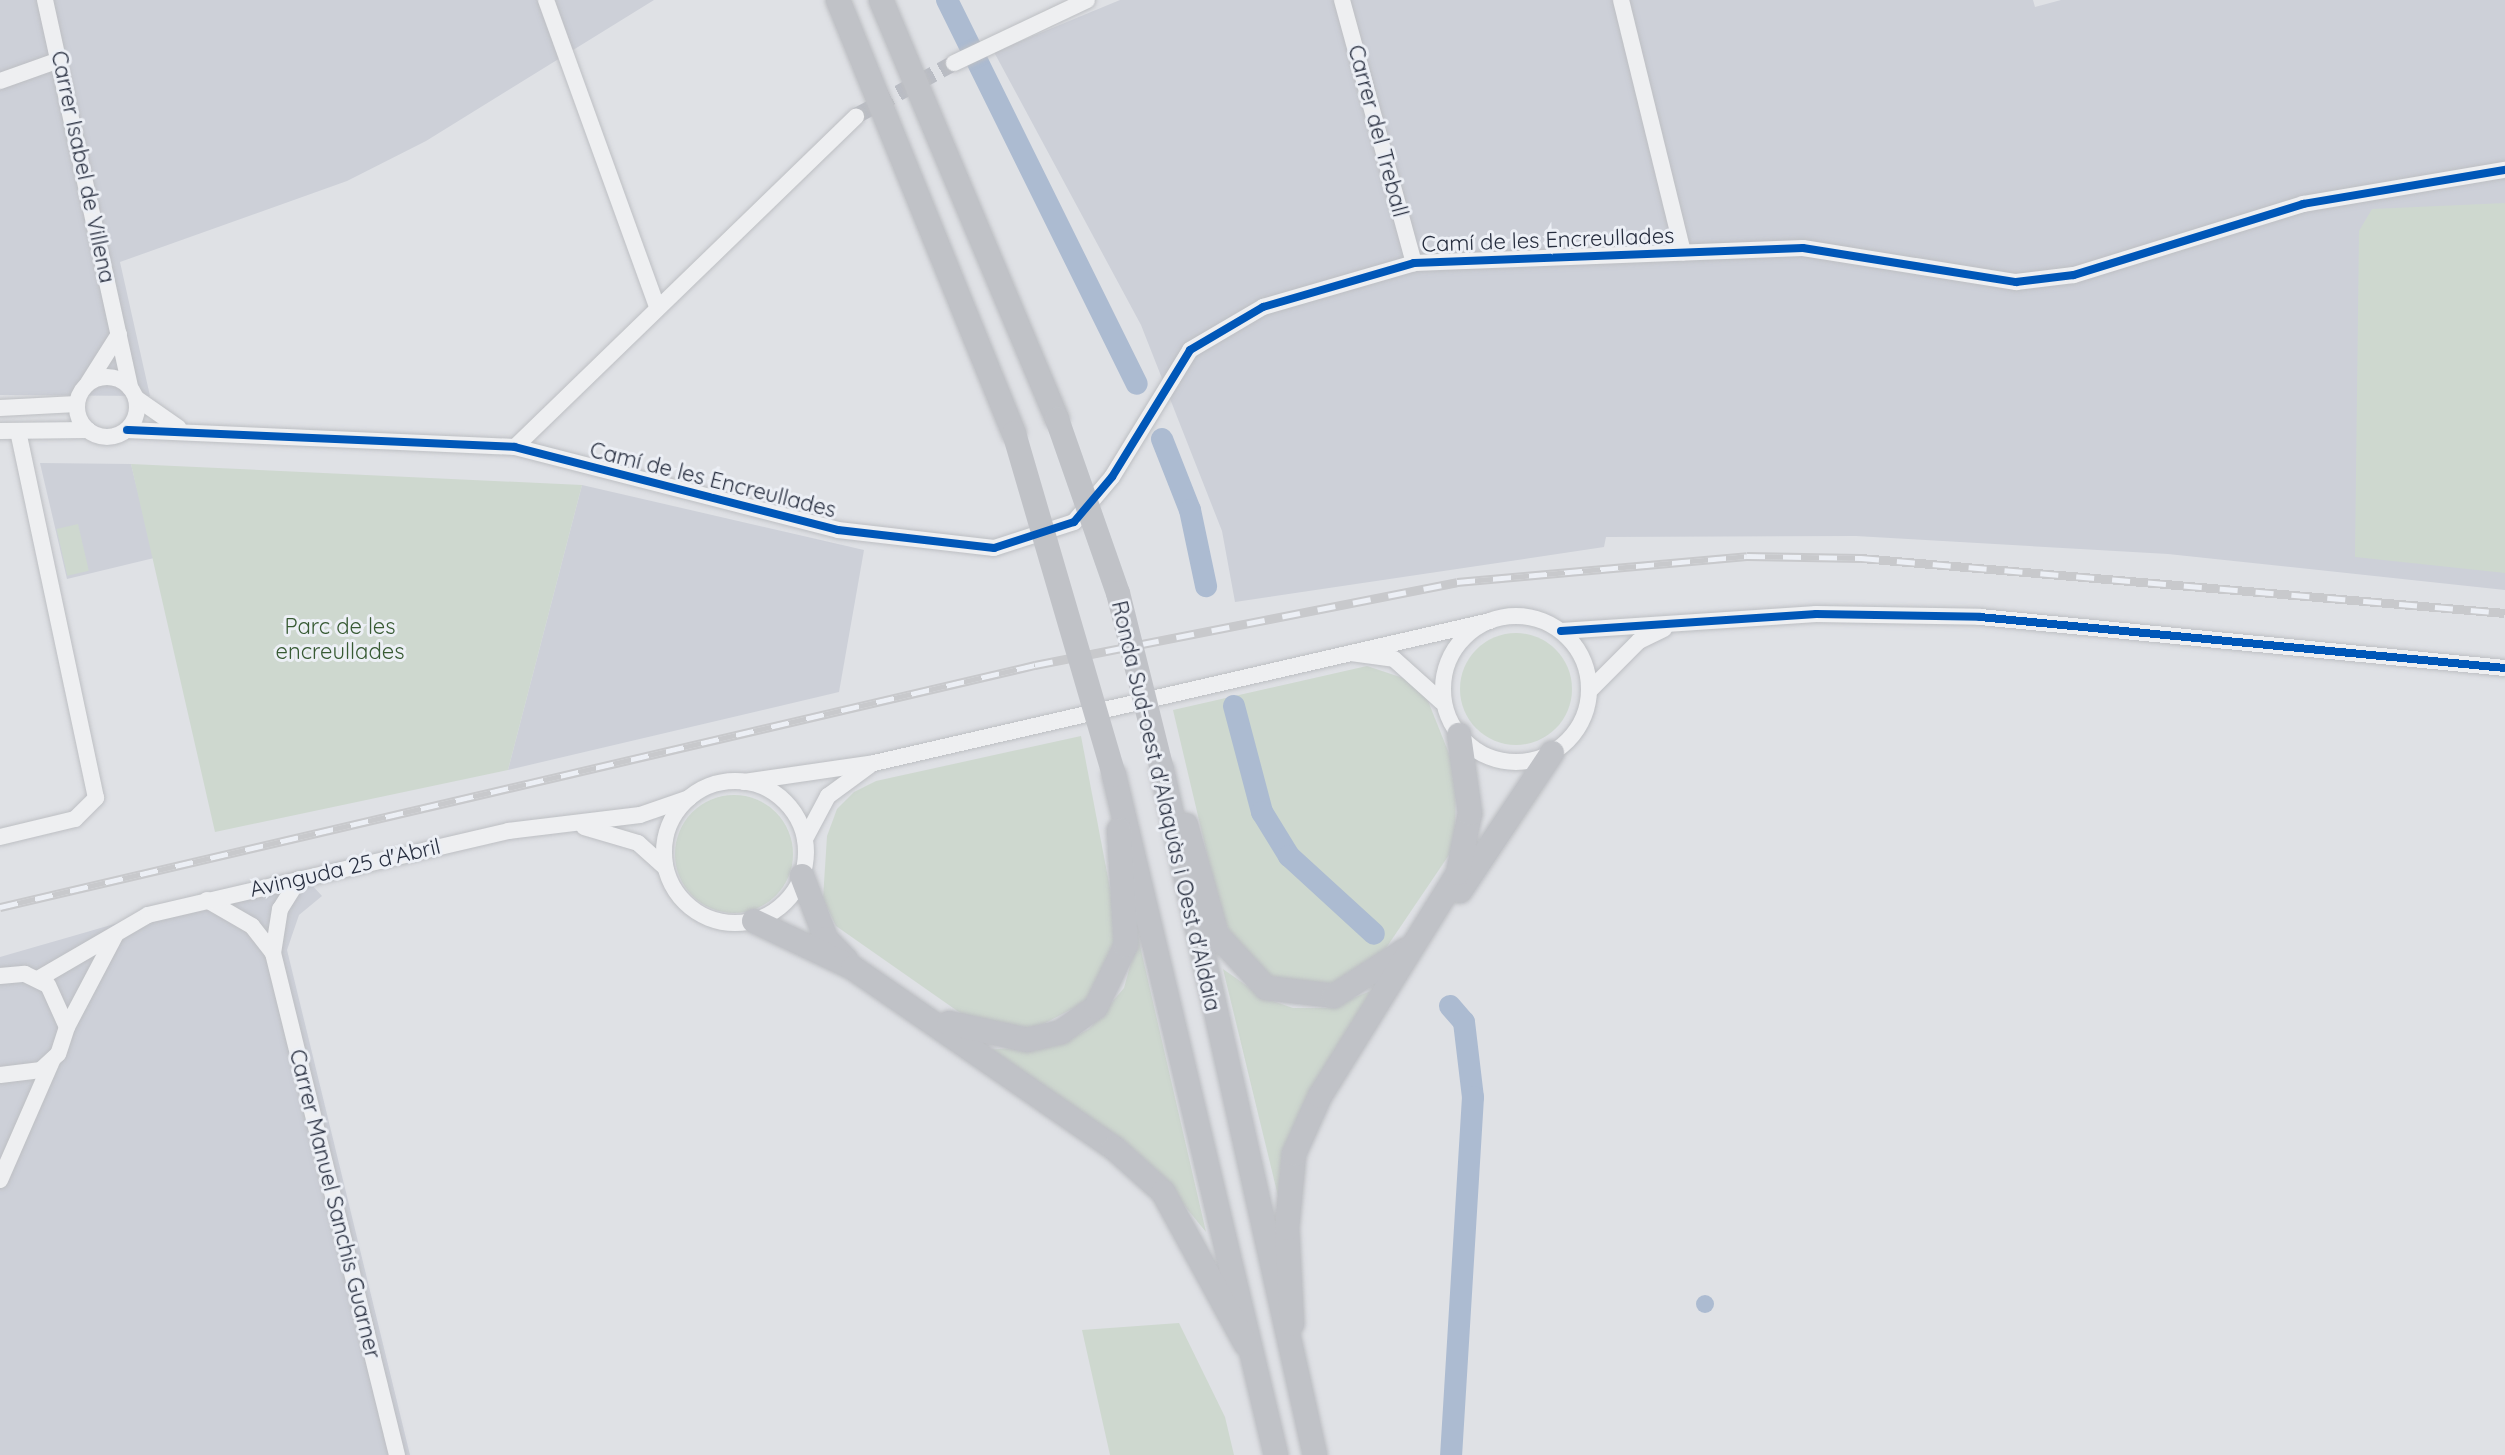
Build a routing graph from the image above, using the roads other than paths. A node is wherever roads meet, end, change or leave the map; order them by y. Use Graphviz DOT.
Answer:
graph roads {
  1 [pos="45,0"];
  2 [pos="546,0"];
  3 [pos="838,0"];
  4 [pos="881,0"];
  5 [pos="1087,0"];
  6 [pos="1342,0"];
  7 [pos="1621,0"];
  8 [pos="59,60"];
  9 [pos="954,63"];
  10 [pos="0,81"];
  11 [pos="856,116"];
  12 [pos="2505,170"];
  13 [pos="1683,253"];
  14 [pos="1414,263"];
  15 [pos="657,307"];
  16 [pos="119,334"];
  17 [pos="86,386"];
  18 [pos="133,393"];
  19 [pos="77,404"];
  20 [pos="0,408"];
  21 [pos="179,428"];
  22 [pos="88,430"];
  23 [pos="127,430"];
  24 [pos="0,431"];
  25 [pos="18,431"];
  26 [pos="515,447"];
  27 [pos="1490,621"];
  28 [pos="1684,622"];
  29 [pos="1561,631"];
  30 [pos="1338,652"];
  31 [pos="2505,668"];
  32 [pos="1590,690"];
  33 [pos="1445,705"];
  34 [pos="1459,735"];
  35 [pos="1552,753"];
  36 [pos="874,763"];
  37 [pos="1162,770"];
  38 [pos="1114,775"];
  39 [pos="744,782"];
  40 [pos="689,798"];
  41 [pos="578,826"];
  42 [pos="0,837"];
  43 [pos="805,839"];
  44 [pos="665,867"];
  45 [pos="802,876"];
  46 [pos="299,879"];
  47 [pos="207,900"];
  48 [pos="1446,903"];
  49 [pos="754,921"];
  50 [pos="118,931"];
  51 [pos="1425,932"];
  52 [pos="273,953"];
  53 [pos="853,968"];
  54 [pos="0,976"];
  55 [pos="38,979"];
  56 [pos="930,1018"];
  57 [pos="67,1027"];
  58 [pos="52,1061"];
  59 [pos="0,1075"];
  60 [pos="0,1180"];
  61 [pos="1289,1342"];
  62 [pos="1253,1352"];
  63 [pos="397,1455"];
  64 [pos="1276,1455"];
  65 [pos="1315,1455"];
  1 -- 8 [label="street, Carrer Isabel de Villena"];
  2 -- 15 [label="street"];
  3 -- 38 [label="main road, Ronda Sud-oest d'Alaquàs i Oest d'Aldaia, bridge"];
  4 -- 37 [label="main road, Ronda Sud-oest d'Alaquàs i Oest d'Aldaia, bridge"];
  5 -- 9 [label="street"];
  6 -- 14 [label="street, Carrer del Treball"];
  7 -- 13 [label="street"];
  8 -- 10 [label="street"];
  8 -- 16 [label="street, Carrer Isabel de Villena"];
  11 -- 15 [label="street"];
  12 -- 13 [label="street, Camí de les Encreullades"];
  13 -- 14 [label="street, Camí de les Encreullades"];
  14 -- 26 [label="street, Camí de les Encreullades"];
  15 -- 26 [label="street"];
  16 -- 17 [label="street"];
  16 -- 18 [label="street, Carrer Isabel de Villena"];
  17 -- 18 [label="street"];
  17 -- 19 [label="street"];
  18 -- 21 [label="street"];
  18 -- 23 [label="street"];
  19 -- 20 [label="street"];
  19 -- 22 [label="street"];
  21 -- 23 [label="street, Camí de les Encreullades"];
  21 -- 26 [label="street, Camí de les Encreullades"];
  22 -- 23 [label="street"];
  22 -- 25 [label="street"];
  24 -- 25 [label="street"];
  25 -- 42 [label="street"];
  27 -- 29 [label="street"];
  27 -- 30 [label="street"];
  27 -- 33 [label="street"];
  28 -- 29 [label="street"];
  28 -- 31 [label="street"];
  28 -- 32 [label="street"];
  29 -- 32 [label="street"];
  30 -- 33 [label="street"];
  30 -- 36 [label="street"];
  32 -- 35 [label="street"];
  33 -- 34 [label="street"];
  34 -- 35 [label="street"];
  34 -- 48 [label="main road"];
  35 -- 48 [label="main road"];
  36 -- 39 [label="street"];
  36 -- 43 [label="street"];
  37 -- 51 [label="main road"];
  37 -- 61 [label="main road, Ronda Sud-oest d'Alaquàs i Oest d'Aldaia"];
  38 -- 56 [label="main road"];
  38 -- 62 [label="main road, Ronda Sud-oest d'Alaquàs i Oest d'Aldaia"];
  39 -- 40 [label="street"];
  39 -- 43 [label="street"];
  40 -- 41 [label="street, Avinguda 25 d'Abril"];
  40 -- 44 [label="street"];
  41 -- 44 [label="street, Avinguda 25 d'Abril"];
  41 -- 46 [label="street, Avinguda 25 d'Abril"];
  43 -- 45 [label="street"];
  44 -- 49 [label="street"];
  45 -- 49 [label="street"];
  45 -- 53 [label="main road"];
  46 -- 47 [label="street, Avinguda 25 d'Abril"];
  46 -- 52 [label="street, Carrer Manuel Sanchis Guarner"];
  47 -- 50 [label="street, Avinguda 25 d'Abril"];
  47 -- 52 [label="street, Carrer Manuel Sanchis Guarner"];
  48 -- 51 [label="main road"];
  49 -- 53 [label="main road"];
  50 -- 55 [label="street, Avinguda 25 d'Abril"];
  50 -- 57 [label="street"];
  51 -- 61 [label="main road"];
  52 -- 63 [label="street, Carrer Manuel Sanchis Guarner"];
  53 -- 56 [label="main road"];
  54 -- 55 [label="street"];
  55 -- 57 [label="street"];
  56 -- 62 [label="main road"];
  57 -- 58 [label="street"];
  58 -- 59 [label="street"];
  58 -- 60 [label="street"];
  61 -- 65 [label="main road, Ronda Sud-oest d'Alaquàs i Oest d'Aldaia"];
  62 -- 64 [label="main road, Ronda Sud-oest d'Alaquàs i Oest d'Aldaia"];
}
